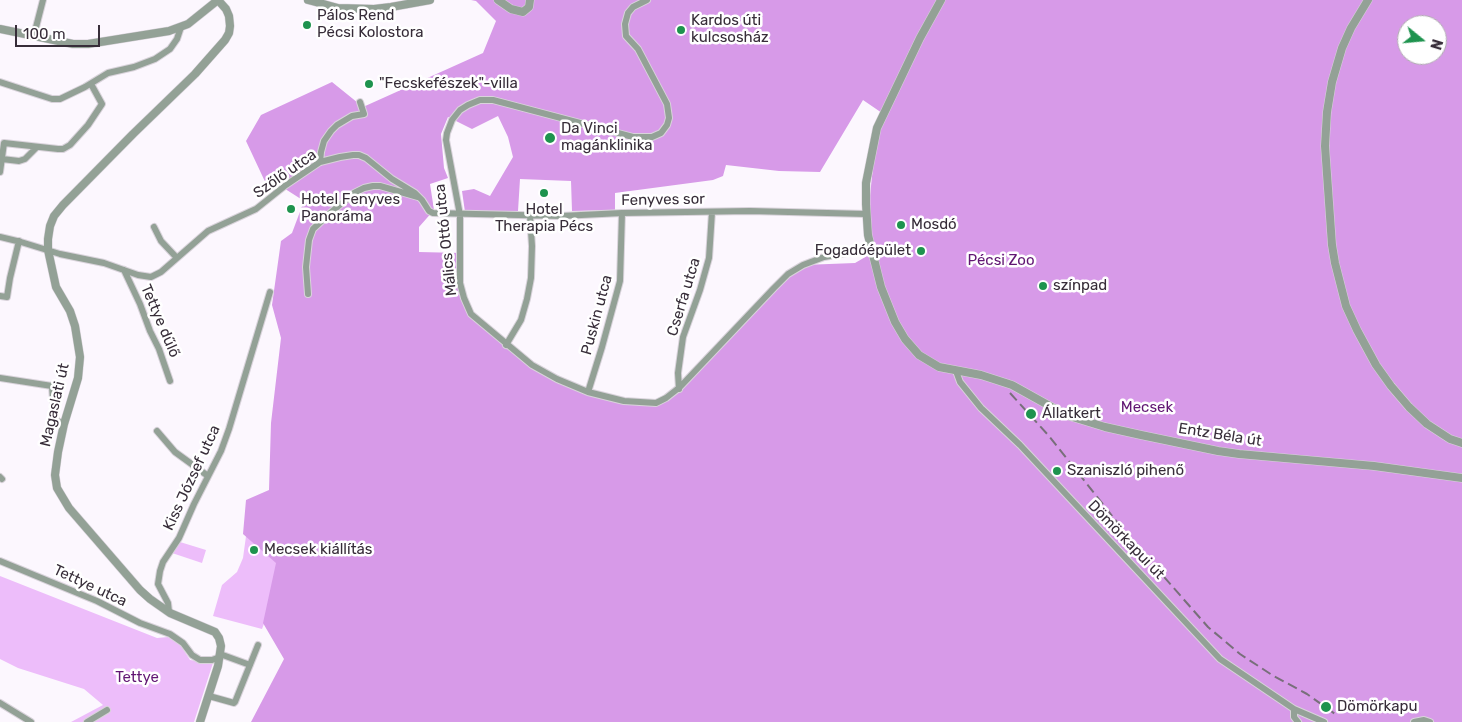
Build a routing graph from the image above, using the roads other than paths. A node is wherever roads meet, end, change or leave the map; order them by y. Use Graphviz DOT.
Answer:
graph roads {
  1 [pos="43,0"];
  2 [pos="218,0"];
  3 [pos="308,0"];
  4 [pos="430,0"];
  5 [pos="498,0"];
  6 [pos="530,0"];
  7 [pos="647,0"];
  8 [pos="941,0"];
  9 [pos="1368,0"];
  10 [pos="181,27"];
  11 [pos="0,29"];
  12 [pos="34,35"];
  13 [pos="0,82"];
  14 [pos="91,84"];
  15 [pos="360,102"];
  16 [pos="37,147"];
  17 [pos="2,159"];
  18 [pos="320,162"];
  19 [pos="0,172"];
  20 [pos="404,190"];
  21 [pos="712,212"];
  22 [pos="622,213"];
  23 [pos="866,214"];
  24 [pos="460,215"];
  25 [pos="530,216"];
  26 [pos="154,227"];
  27 [pos="0,237"];
  28 [pos="19,241"];
  29 [pos="871,249"];
  30 [pos="48,250"];
  31 [pos="177,258"];
  32 [pos="124,270"];
  33 [pos="270,292"];
  34 [pos="308,294"];
  35 [pos="0,296"];
  36 [pos="506,345"];
  37 [pos="956,371"];
  38 [pos="0,378"];
  39 [pos="170,382"];
  40 [pos="679,389"];
  41 [pos="588,392"];
  42 [pos="64,424"];
  43 [pos="157,431"];
  44 [pos="1462,443"];
  45 [pos="208,476"];
  46 [pos="1462,478"];
  47 [pos="0,561"];
  48 [pos="169,612"];
  49 [pos="258,645"];
  50 [pos="220,655"];
  51 [pos="250,666"];
  52 [pos="209,696"];
  53 [pos="0,704"];
  54 [pos="1294,709"];
  55 [pos="108,710"];
  56 [pos="1296,720"];
  57 [pos="31,722"];
  58 [pos="87,722"];
  59 [pos="200,722"];
  60 [pos="1324,722"];
  61 [pos="1414,722"];
  62 [pos="1430,722"];
  1 -- 12 [label="street"];
  2 -- 10 [label="street"];
  2 -- 30 [label="street, Magaslati út"];
  3 -- 4 [label="street"];
  5 -- 6 [label="street"];
  7 -- 24 [label="street, Málics Ottó utca"];
  8 -- 23 [label="street, Entz Béla út"];
  9 -- 44 [label="street"];
  10 -- 12 [label="street"];
  10 -- 14 [label="street"];
  11 -- 12 [label="street"];
  13 -- 14 [label="street"];
  14 -- 16 [label="street"];
  15 -- 18 [label="street"];
  16 -- 17 [label="street"];
  16 -- 17 [label="street"];
  17 -- 19 [label="street"];
  18 -- 20 [label="street, Szőlő utca"];
  18 -- 31 [label="street, Szőlő utca"];
  20 -- 24 [label="street"];
  20 -- 34 [label="street"];
  21 -- 22 [label="street, Fenyves sor"];
  21 -- 23 [label="street, Fenyves sor"];
  21 -- 40 [label="street, Cserfa utca"];
  22 -- 25 [label="street, Fenyves sor"];
  22 -- 41 [label="street, Puskin utca"];
  23 -- 29 [label="street, Entz Béla út"];
  24 -- 25 [label="street, Fenyves sor"];
  24 -- 36 [label="street, Málics Ottó utca"];
  25 -- 36 [label="street"];
  26 -- 31 [label="street"];
  27 -- 28 [label="street, Szőlő utca"];
  28 -- 30 [label="street, Szőlő utca"];
  28 -- 35 [label="street"];
  29 -- 37 [label="street, Entz Béla út"];
  29 -- 40 [label="street, Málics Ottó utca"];
  30 -- 32 [label="street, Szőlő utca"];
  30 -- 42 [label="street, Magaslati út"];
  31 -- 32 [label="street, Szőlő utca"];
  32 -- 39 [label="street, Tettye dűlő"];
  33 -- 45 [label="street, Kiss József utca"];
  36 -- 41 [label="street, Málics Ottó utca"];
  37 -- 46 [label="street, Entz Béla út"];
  37 -- 54 [label="street, Dömörkapui út"];
  38 -- 42 [label="street"];
  40 -- 41 [label="street, Málics Ottó utca"];
  42 -- 48 [label="street, Magaslati út"];
  43 -- 45 [label="street"];
  45 -- 48 [label="street, Kiss József utca"];
  47 -- 50 [label="street, Tettye utca"];
  48 -- 50 [label="street, Magaslati út"];
  49 -- 51 [label="street"];
  50 -- 51 [label="street"];
  50 -- 52 [label="street"];
  51 -- 52 [label="street"];
  52 -- 59 [label="street"];
  53 -- 57 [label="street"];
  54 -- 56 [label="street"];
  54 -- 60 [label="street, Dömörkapui út"];
  55 -- 58 [label="street"];
  61 -- 62 [label="street"];
}
